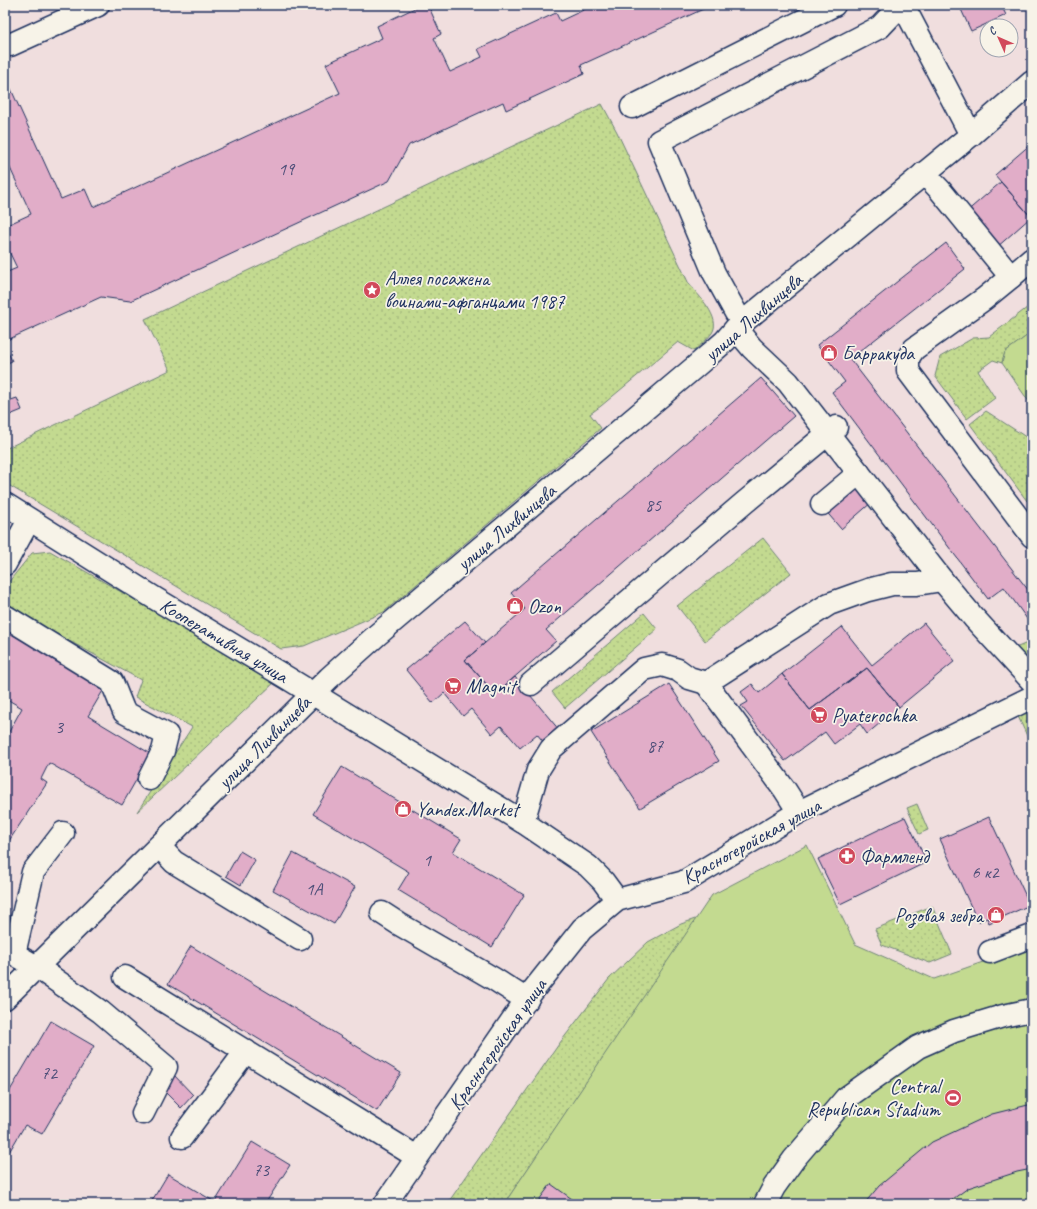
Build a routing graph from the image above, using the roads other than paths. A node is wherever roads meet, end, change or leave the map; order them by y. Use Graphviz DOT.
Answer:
graph roads {
  1 [pos="98,5"];
  2 [pos="834,5"];
  3 [pos="902,5"];
  4 [pos="5,44"];
  5 [pos="1032,82"];
  6 [pos="632,107"];
  7 [pos="971,135"];
  8 [pos="924,173"];
  9 [pos="1032,259"];
  10 [pos="1012,277"];
  11 [pos="738,319"];
  12 [pos="832,430"];
  13 [pos="859,473"];
  14 [pos="5,504"];
  15 [pos="822,504"];
  16 [pos="28,520"];
  17 [pos="1032,536"];
  18 [pos="5,564"];
  19 [pos="942,580"];
  20 [pos="5,616"];
  21 [pos="1032,681"];
  22 [pos="706,683"];
  23 [pos="531,684"];
  24 [pos="313,694"];
  25 [pos="1032,697"];
  26 [pos="149,779"];
  27 [pos="799,812"];
  28 [pos="523,822"];
  29 [pos="63,833"];
  30 [pos="159,846"];
  31 [pos="617,900"];
  32 [pos="382,913"];
  33 [pos="1032,936"];
  34 [pos="300,939"];
  35 [pos="10,950"];
  36 [pos="990,952"];
  37 [pos="37,967"];
  38 [pos="125,977"];
  39 [pos="5,998"];
  40 [pos="527,1000"];
  41 [pos="1032,1010"];
  42 [pos="246,1051"];
  43 [pos="143,1113"];
  44 [pos="182,1137"];
  45 [pos="417,1157"];
  46 [pos="385,1204"];
  47 [pos="765,1204"];
  1 -- 4 [label="street"];
  2 -- 6 [label="street"];
  3 -- 7 [label="street"];
  3 -- 11 [label="street"];
  5 -- 7 [label="street, улица Лихвинцева"];
  7 -- 8 [label="street, улица Лихвинцева"];
  8 -- 10 [label="street"];
  8 -- 11 [label="street, улица Лихвинцева"];
  9 -- 10 [label="street"];
  10 -- 17 [label="street"];
  11 -- 12 [label="street"];
  11 -- 24 [label="street, улица Лихвинцева"];
  12 -- 13 [label="street"];
  12 -- 23 [label="street"];
  13 -- 15 [label="street"];
  13 -- 19 [label="street"];
  14 -- 16 [label="street, Кооперативная улица"];
  16 -- 18 [label="street"];
  16 -- 24 [label="street, Кооперативная улица"];
  19 -- 21 [label="street"];
  19 -- 22 [label="street"];
  20 -- 26 [label="street"];
  22 -- 27 [label="street"];
  22 -- 28 [label="street"];
  24 -- 28 [label="street, Кооперативная улица"];
  24 -- 30 [label="street, улица Лихвинцева"];
  25 -- 27 [label="street, Красногеройская улица"];
  27 -- 31 [label="street, Красногеройская улица"];
  28 -- 31 [label="street, Кооперативная улица"];
  29 -- 35 [label="street"];
  30 -- 34 [label="street"];
  30 -- 37 [label="street, улица Лихвинцева"];
  31 -- 40 [label="street, Красногеройская улица"];
  32 -- 40 [label="street"];
  33 -- 36 [label="street"];
  35 -- 37 [label="street"];
  37 -- 39 [label="street, улица Лихвинцева"];
  37 -- 43 [label="street"];
  38 -- 42 [label="street"];
  40 -- 45 [label="street, Красногеройская улица"];
  41 -- 47 [label="street"];
  42 -- 44 [label="street"];
  42 -- 45 [label="street"];
  45 -- 46 [label="street, Красногеройская улица"];
}
